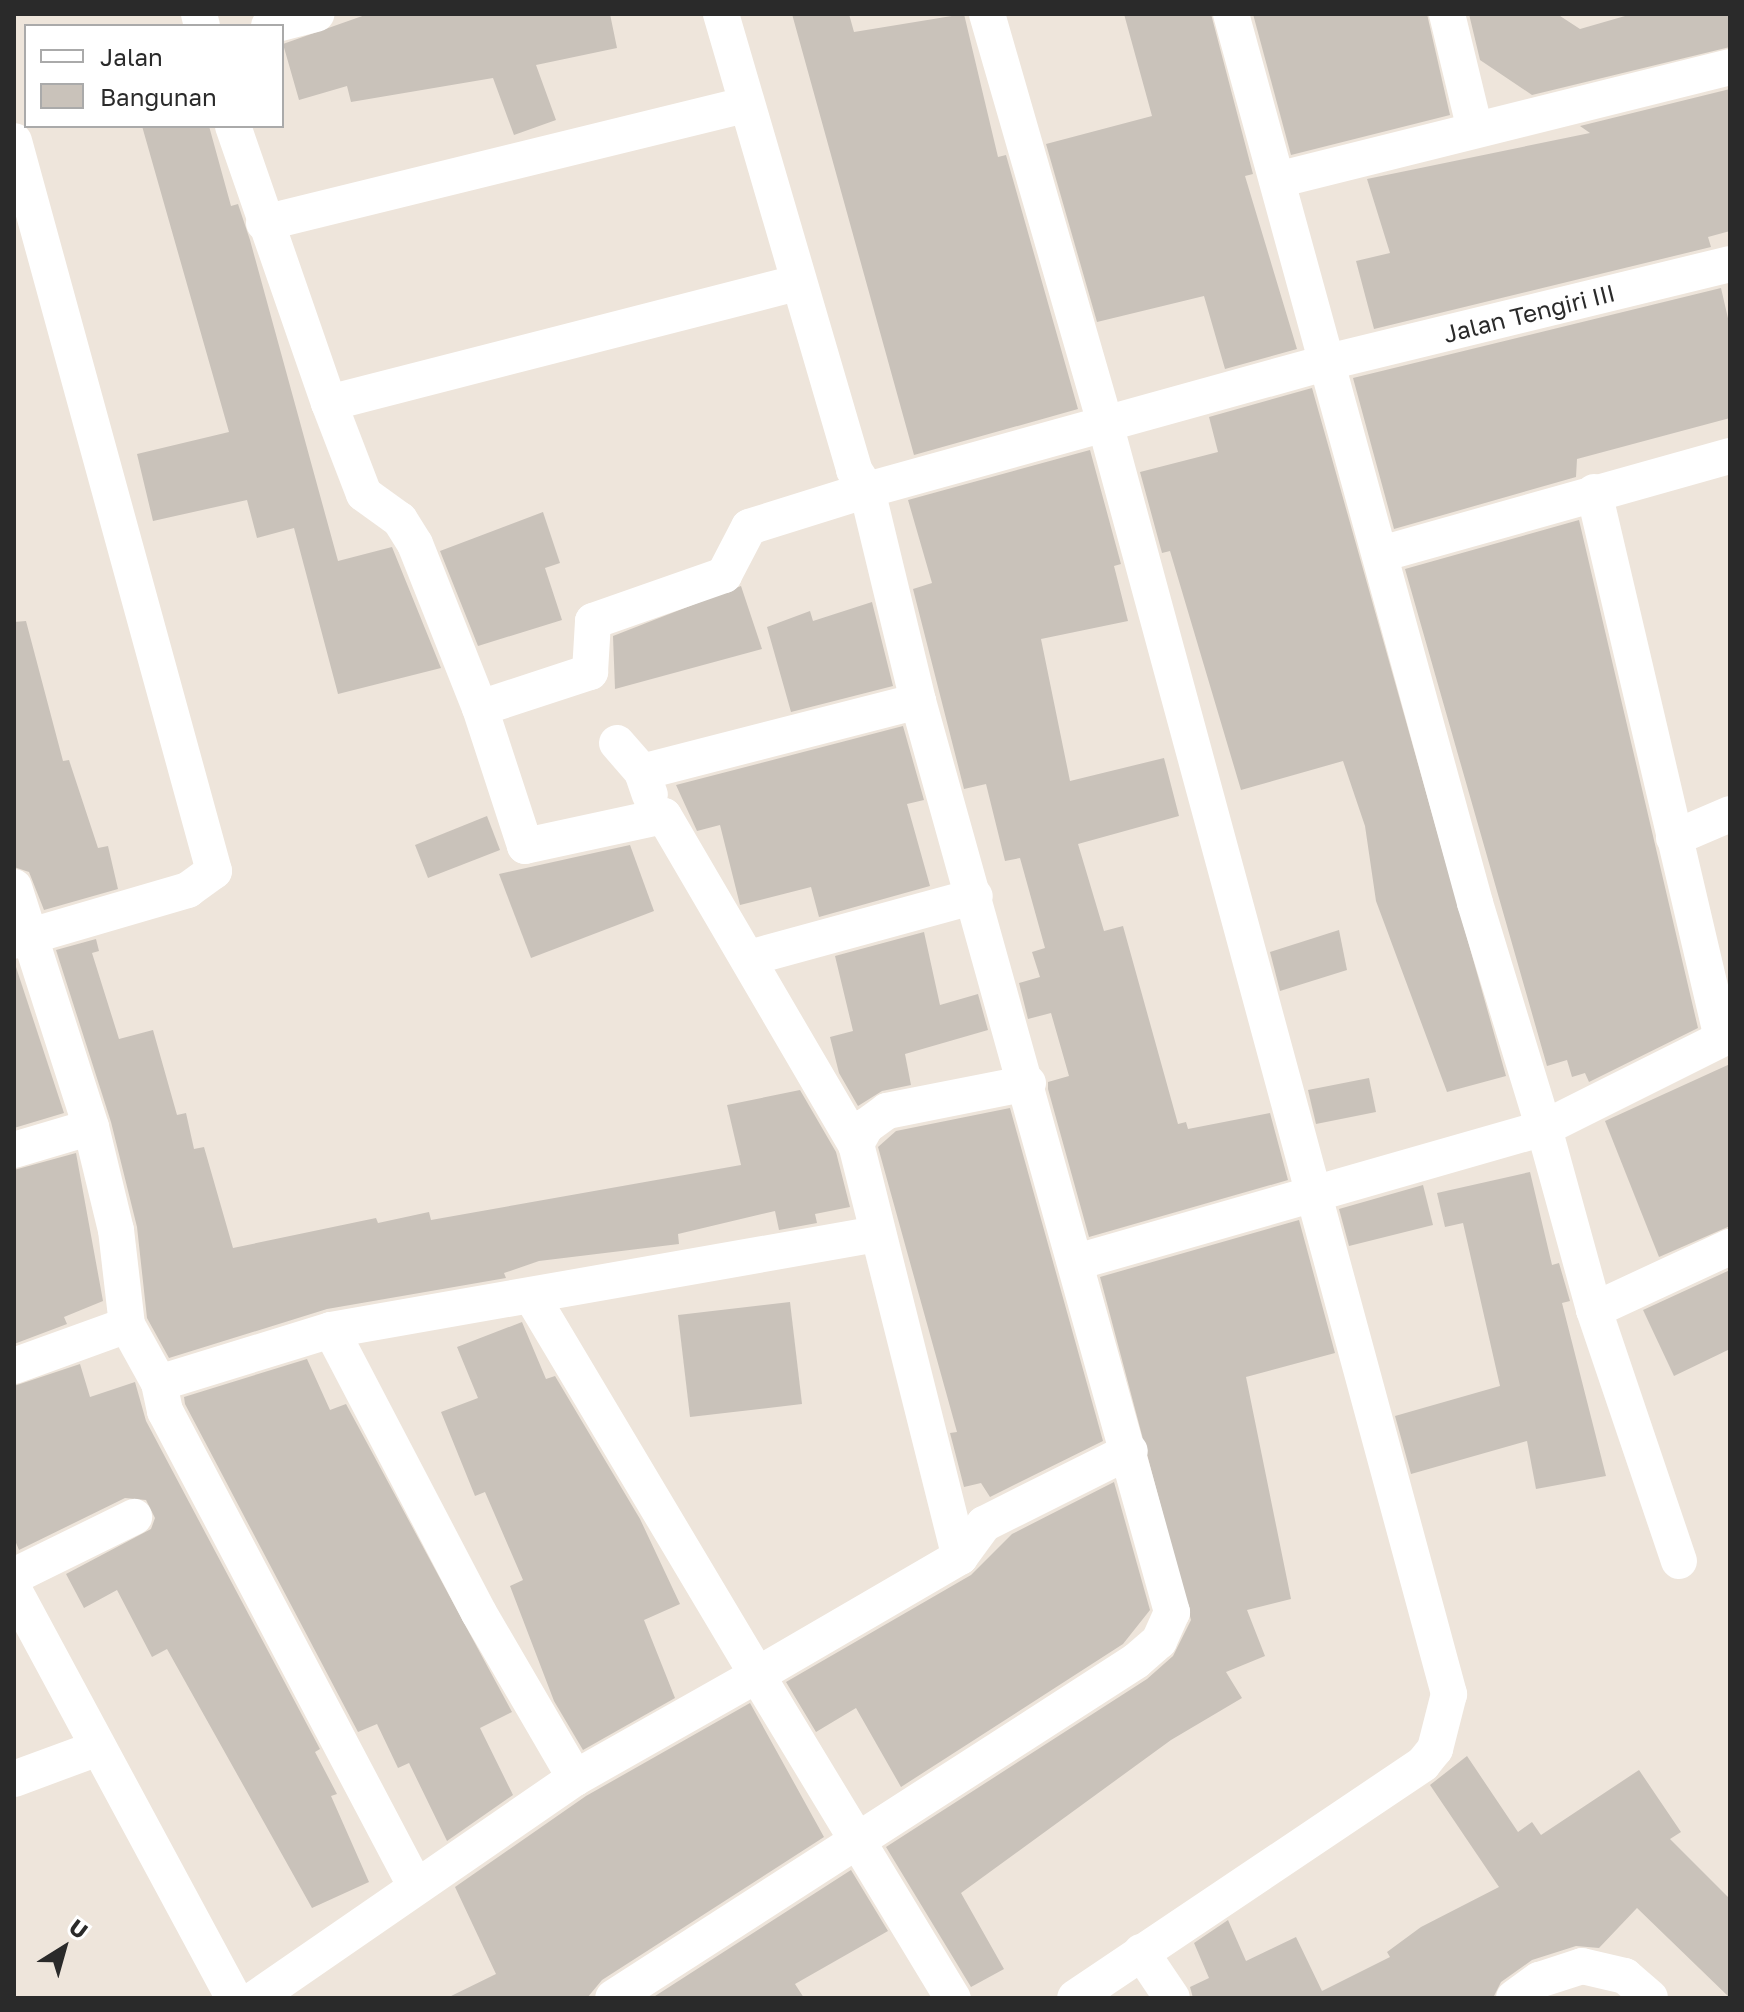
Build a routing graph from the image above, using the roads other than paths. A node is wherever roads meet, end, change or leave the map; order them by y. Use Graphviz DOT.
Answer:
graph roads {
  1 [pos="316,14"];
  2 [pos="721,14"];
  3 [pos="987,14"];
  4 [pos="1231,14"];
  5 [pos="1447,14"];
  6 [pos="277,24"];
  7 [pos="1730,67"];
  8 [pos="747,104"];
  9 [pos="234,128"];
  10 [pos="1475,130"];
  11 [pos="14,141"];
  12 [pos="1277,180"];
  13 [pos="264,223"];
  14 [pos="1730,264"];
  15 [pos="799,282"];
  16 [pos="1328,362"];
  17 [pos="329,403"];
  18 [pos="1106,427"];
  19 [pos="1730,456"];
  20 [pos="867,490"];
  21 [pos="1594,492"];
  22 [pos="1381,554"];
  23 [pos="918,701"];
  24 [pos="480,708"];
  25 [pos="617,743"];
  26 [pos="642,772"];
  27 [pos="655,813"];
  28 [pos="1730,814"];
  29 [pos="1674,838"];
  30 [pos="14,887"];
  31 [pos="975,896"];
  32 [pos="21,939"];
  33 [pos="749,958"];
  34 [pos="1726,1037"];
  35 [pos="1028,1083"];
  36 [pos="91,1127"];
  37 [pos="1544,1128"];
  38 [pos="856,1144"];
  39 [pos="14,1150"];
  40 [pos="1311,1191"];
  41 [pos="877,1234"];
  42 [pos="1730,1247"];
  43 [pos="1080,1261"];
  44 [pos="532,1297"];
  45 [pos="1594,1310"];
  46 [pos="127,1325"];
  47 [pos="331,1330"];
  48 [pos="14,1366"];
  49 [pos="159,1383"];
  50 [pos="1130,1451"];
  51 [pos="134,1517"];
  52 [pos="960,1557"];
  53 [pos="1679,1561"];
  54 [pos="14,1576"];
  55 [pos="14,1590"];
  56 [pos="757,1675"];
  57 [pos="98,1748"];
  58 [pos="575,1778"];
  59 [pos="14,1779"];
  60 [pos="859,1844"];
  61 [pos="416,1887"];
  62 [pos="1141,1952"];
  63 [pos="234,1998"];
  64 [pos="256,1998"];
  65 [pos="613,1998"];
  66 [pos="953,1998"];
  67 [pos="1075,1998"];
  68 [pos="1172,1998"];
  69 [pos="1514,1998"];
  70 [pos="1650,1998"];
  1 -- 6 [label="street"];
  2 -- 8 [label="street"];
  3 -- 18 [label="street"];
  4 -- 12 [label="street"];
  5 -- 10 [label="street"];
  7 -- 10 [label="street"];
  8 -- 13 [label="street"];
  8 -- 15 [label="street"];
  9 -- 13 [label="street"];
  10 -- 12 [label="street"];
  11 -- 32 [label="street"];
  12 -- 16 [label="street"];
  13 -- 17 [label="street"];
  14 -- 16 [label="street, Jalan Tengiri III"];
  15 -- 17 [label="street"];
  15 -- 20 [label="street"];
  16 -- 18 [label="street, Jalan Tengiri III"];
  16 -- 22 [label="street"];
  17 -- 24 [label="street"];
  18 -- 20 [label="street, Jalan Tengiri III"];
  18 -- 40 [label="street"];
  19 -- 21 [label="street"];
  20 -- 23 [label="street"];
  20 -- 24 [label="street, Jalan Tengiri III"];
  21 -- 22 [label="street"];
  21 -- 29 [label="street"];
  22 -- 37 [label="street"];
  23 -- 26 [label="street"];
  23 -- 31 [label="street"];
  24 -- 27 [label="street"];
  25 -- 26 [label="street"];
  26 -- 27 [label="street"];
  27 -- 33 [label="street"];
  28 -- 29 [label="street"];
  29 -- 34 [label="street"];
  30 -- 32 [label="street"];
  31 -- 33 [label="street"];
  31 -- 35 [label="street"];
  32 -- 36 [label="street"];
  33 -- 38 [label="street"];
  34 -- 37 [label="street"];
  35 -- 38 [label="street"];
  35 -- 43 [label="street"];
  36 -- 39 [label="street"];
  36 -- 46 [label="street"];
  37 -- 40 [label="street"];
  37 -- 45 [label="street"];
  38 -- 41 [label="street"];
  40 -- 43 [label="street"];
  40 -- 62 [label="street"];
  41 -- 44 [label="street"];
  41 -- 52 [label="street"];
  42 -- 45 [label="street"];
  43 -- 50 [label="street"];
  44 -- 47 [label="street"];
  44 -- 56 [label="street"];
  45 -- 53 [label="street"];
  46 -- 48 [label="street"];
  46 -- 49 [label="street"];
  47 -- 49 [label="street"];
  47 -- 58 [label="street"];
  49 -- 61 [label="street"];
  50 -- 52 [label="street"];
  50 -- 60 [label="street"];
  51 -- 54 [label="street"];
  52 -- 56 [label="street"];
  55 -- 57 [label="street"];
  56 -- 58 [label="street"];
  56 -- 60 [label="street"];
  57 -- 59 [label="street"];
  57 -- 63 [label="street"];
  58 -- 61 [label="street"];
  60 -- 65 [label="street"];
  60 -- 66 [label="street"];
  61 -- 64 [label="street"];
  62 -- 67 [label="street"];
  62 -- 68 [label="street"];
  69 -- 70 [label="street"];
}
